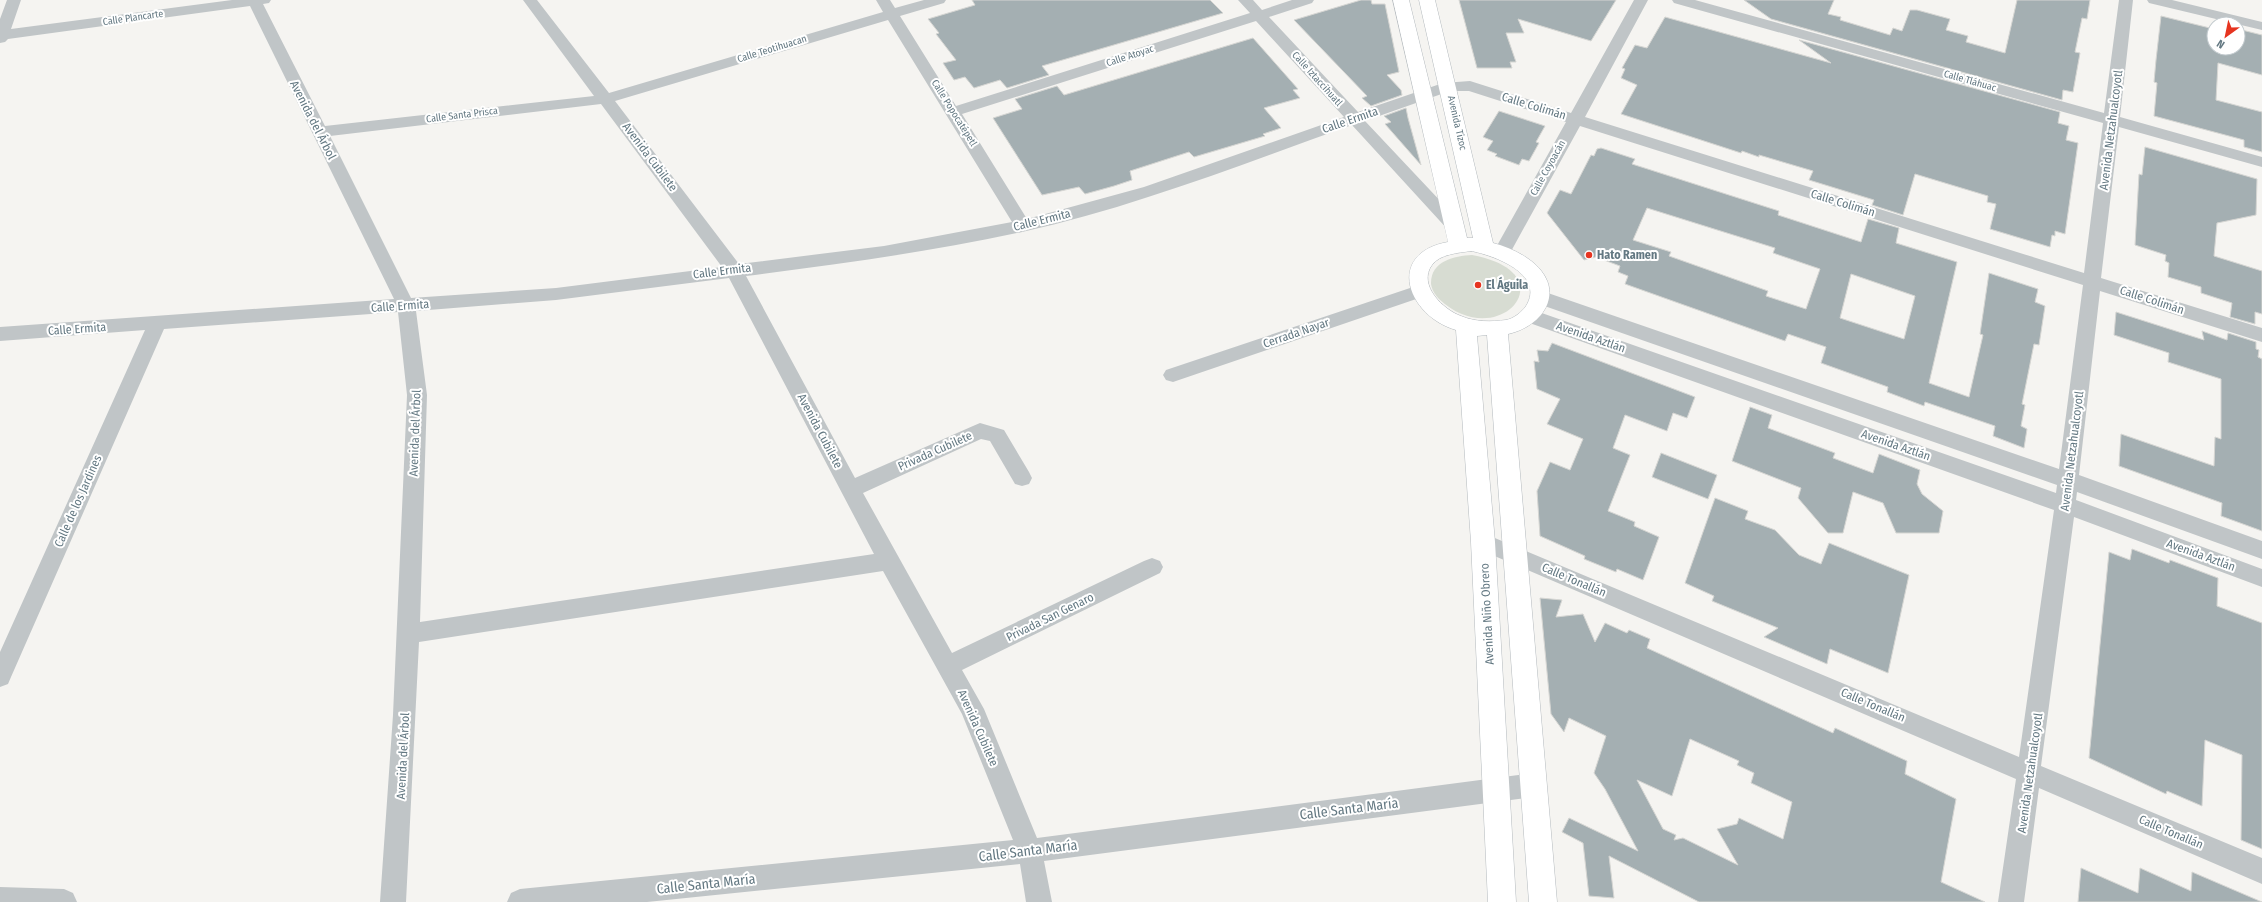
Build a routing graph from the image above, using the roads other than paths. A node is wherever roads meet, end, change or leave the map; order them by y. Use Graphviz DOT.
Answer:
graph roads {
  1 [pos="14,0"];
  2 [pos="257,0"];
  3 [pos="530,0"];
  4 [pos="883,0"];
  5 [pos="939,0"];
  6 [pos="1245,0"];
  7 [pos="1306,0"];
  8 [pos="1401,0"];
  9 [pos="1427,0"];
  10 [pos="1641,0"];
  11 [pos="1679,0"];
  12 [pos="2126,0"];
  13 [pos="2154,0"];
  14 [pos="2206,0"];
  15 [pos="2262,13"];
  16 [pos="892,14"];
  17 [pos="1259,15"];
  18 [pos="2262,26"];
  19 [pos="1,37"];
  20 [pos="1448,86"];
  21 [pos="1423,95"];
  22 [pos="606,99"];
  23 [pos="953,112"];
  24 [pos="1354,119"];
  25 [pos="1575,119"];
  26 [pos="2112,121"];
  27 [pos="318,132"];
  28 [pos="2262,162"];
  29 [pos="1023,226"];
  30 [pos="1457,236"];
  31 [pos="1484,246"];
  32 [pos="1503,252"];
  33 [pos="733,269"];
  34 [pos="2092,281"];
  35 [pos="1419,291"];
  36 [pos="1539,297"];
  37 [pos="406,305"];
  38 [pos="1530,316"];
  39 [pos="157,324"];
  40 [pos="1466,327"];
  41 [pos="1497,329"];
  42 [pos="0,334"];
  43 [pos="2262,335"];
  44 [pos="1173,375"];
  45 [pos="1022,478"];
  46 [pos="2068,480"];
  47 [pos="851,489"];
  48 [pos="2065,505"];
  49 [pos="1483,542"];
  50 [pos="2262,550"];
  51 [pos="1517,555"];
  52 [pos="889,560"];
  53 [pos="1152,568"];
  54 [pos="2262,578"];
  55 [pos="408,634"];
  56 [pos="948,666"];
  57 [pos="0,677"];
  58 [pos="2030,771"];
  59 [pos="1534,785"];
  60 [pos="1496,790"];
  61 [pos="1030,852"];
  62 [pos="2262,870"];
  63 [pos="0,900"];
  64 [pos="64,902"];
  65 [pos="394,902"];
  66 [pos="520,902"];
  67 [pos="1039,902"];
  68 [pos="1502,902"];
  69 [pos="1543,902"];
  70 [pos="2011,902"];
  1 -- 19 [label="street"];
  2 -- 19 [label="street, Calle Plancarte"];
  2 -- 27 [label="street, Avenida del Árbol"];
  3 -- 22 [label="street, Avenida Cubilete"];
  4 -- 16 [label="street, Calle Popocatépetl"];
  5 -- 16 [label="street, Calle Teotihuacan"];
  6 -- 17 [label="street, Calle Iztaccíhuatl"];
  7 -- 17 [label="street, Calle Atoyac"];
  8 -- 21 [label="main road"];
  9 -- 20 [label="main road, Avenida Tizoc"];
  10 -- 25 [label="street, Calle Coyoacán"];
  11 -- 26 [label="street, Calle Tláhuac"];
  12 -- 26 [label="street, Avenida Netzahualcoyotl"];
  13 -- 18 [label="street"];
  14 -- 15 [label="street"];
  16 -- 22 [label="street, Calle Teotihuacan"];
  16 -- 23 [label="street, Calle Popocatépetl"];
  17 -- 23 [label="street, Calle Atoyac"];
  17 -- 24 [label="street, Calle Iztaccíhuatl"];
  20 -- 21 [label="street, Calle Colimán"];
  20 -- 25 [label="street, Calle Colimán"];
  20 -- 31 [label="main road, Avenida Tizoc"];
  21 -- 24 [label="street, Calle Ermita"];
  21 -- 30 [label="main road"];
  22 -- 27 [label="street, Calle Santa Prisca"];
  22 -- 33 [label="street, Avenida Cubilete"];
  23 -- 29 [label="street, Calle Popocatépetl"];
  24 -- 29 [label="street, Calle Ermita"];
  24 -- 30 [label="street, Calle Iztaccíhuatl"];
  25 -- 32 [label="street, Calle Coyoacán"];
  25 -- 34 [label="street, Calle Colimán"];
  26 -- 28 [label="street, Calle Tláhuac"];
  26 -- 34 [label="street, Avenida Netzahualcoyotl"];
  27 -- 37 [label="street, Avenida del Árbol"];
  29 -- 33 [label="street, Calle Ermita"];
  30 -- 31 [label="main road"];
  30 -- 35 [label="main road"];
  31 -- 32 [label="main road"];
  32 -- 36 [label="main road"];
  33 -- 37 [label="street, Calle Ermita"];
  33 -- 47 [label="street, Avenida Cubilete"];
  34 -- 43 [label="street, Calle Colimán"];
  34 -- 46 [label="street, Avenida Netzahualcoyotl"];
  35 -- 40 [label="main road"];
  35 -- 44 [label="street, Cerrada Nayar"];
  36 -- 38 [label="main road"];
  36 -- 46 [label="street, Avenida Aztlán"];
  37 -- 39 [label="street, Calle Ermita"];
  37 -- 55 [label="street, Avenida del Árbol"];
  38 -- 41 [label="main road"];
  38 -- 48 [label="street, Avenida Aztlán"];
  39 -- 42 [label="street, Calle Ermita"];
  39 -- 57 [label="street, Calle de los Jardines"];
  40 -- 41 [label="main road"];
  40 -- 49 [label="main road, Avenida Niño Obrero"];
  41 -- 51 [label="main road"];
  45 -- 47 [label="street, Privada Cubilete"];
  46 -- 48 [label="street, Avenida Netzahualcoyotl"];
  46 -- 50 [label="street, Avenida Aztlán"];
  47 -- 52 [label="street, Avenida Cubilete"];
  48 -- 54 [label="street, Avenida Aztlán"];
  48 -- 58 [label="street, Avenida Netzahualcoyotl"];
  49 -- 51 [label="street, Calle Tonallán"];
  49 -- 60 [label="main road, Avenida Niño Obrero"];
  51 -- 58 [label="street, Calle Tonallán"];
  51 -- 59 [label="main road"];
  52 -- 55 [label="street"];
  52 -- 56 [label="street, Avenida Cubilete"];
  53 -- 56 [label="street, Privada San Genaro"];
  55 -- 65 [label="street, Avenida del Árbol"];
  56 -- 61 [label="street, Avenida Cubilete"];
  58 -- 62 [label="street, Calle Tonallán"];
  58 -- 70 [label="street, Avenida Netzahualcoyotl"];
  59 -- 60 [label="street, Calle Santa María"];
  59 -- 69 [label="main road"];
  60 -- 61 [label="street, Calle Santa María"];
  60 -- 68 [label="main road, Avenida Niño Obrero"];
  61 -- 66 [label="street, Calle Santa María"];
  61 -- 67 [label="street, Avenida Cubilete"];
  63 -- 64 [label="street"];
}
